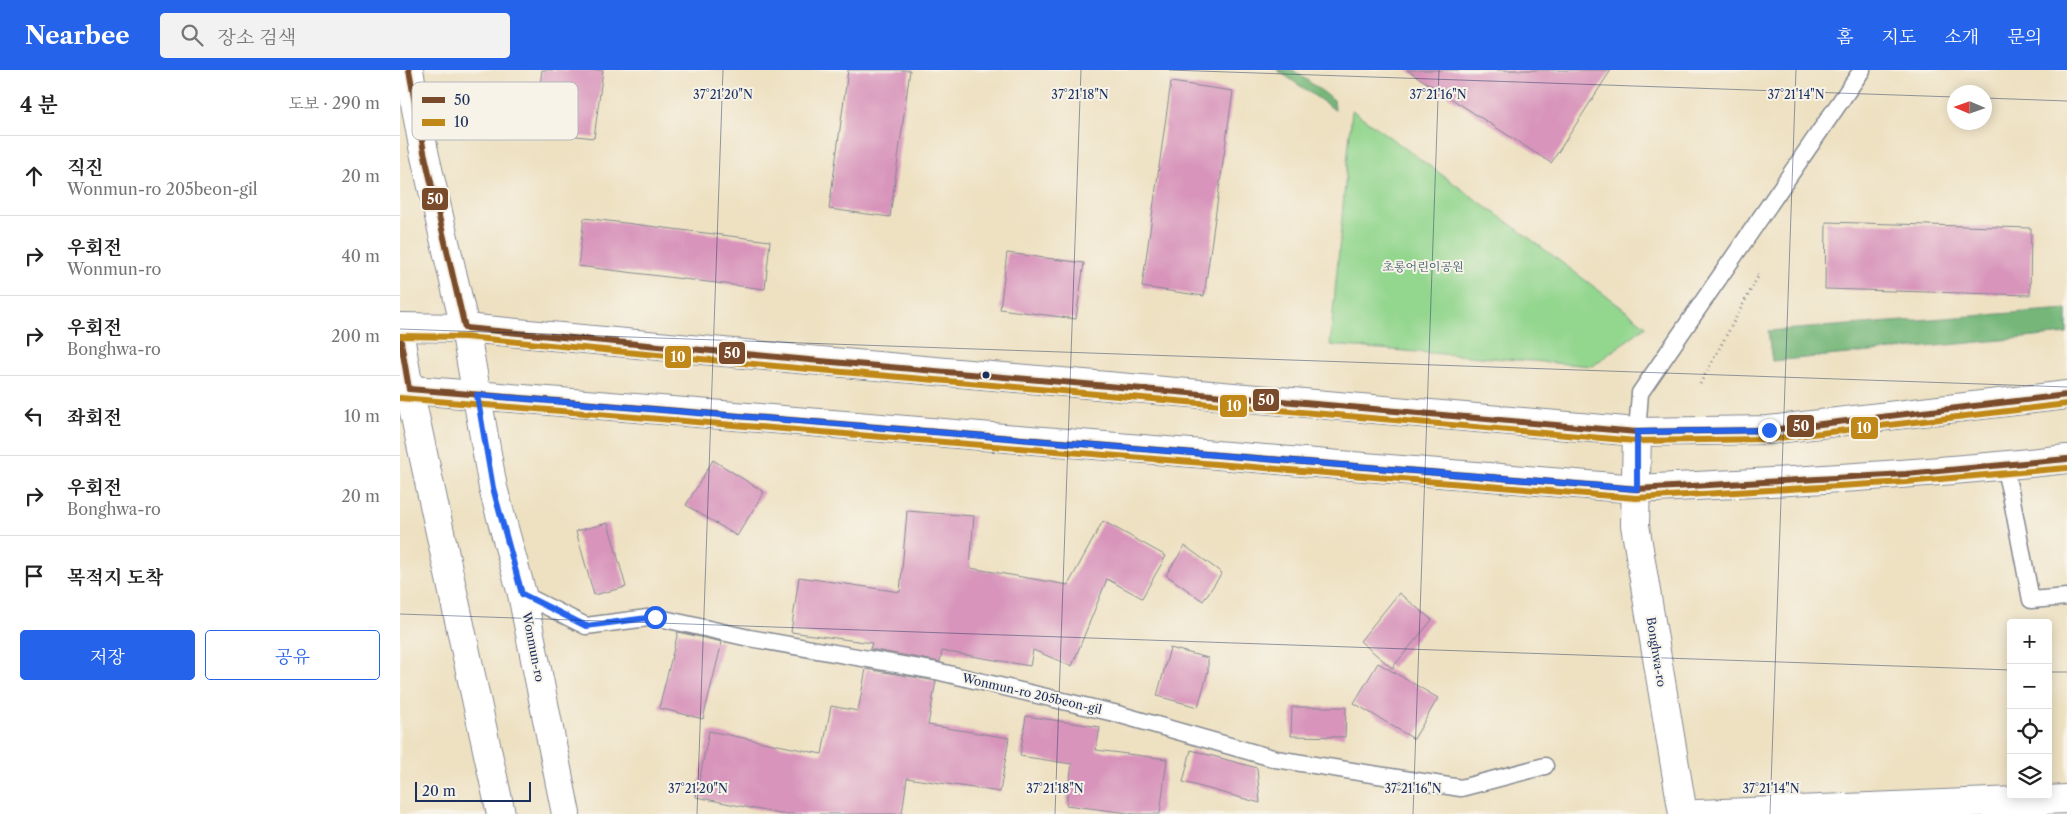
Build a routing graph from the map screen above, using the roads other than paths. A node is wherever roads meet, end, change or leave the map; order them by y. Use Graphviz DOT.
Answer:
graph roads {
  1 [pos="409,70"];
  2 [pos="1862,70"];
  3 [pos="412,86"];
  4 [pos="422,140"];
  5 [pos="400,327"];
  6 [pos="465,328"];
  7 [pos="400,336"];
  8 [pos="405,389"];
  9 [pos="2067,394"];
  10 [pos="477,395"];
  11 [pos="1637,432"];
  12 [pos="2067,459"];
  13 [pos="2004,466"];
  14 [pos="1637,489"];
  15 [pos="522,594"];
  16 [pos="2067,597"];
  17 [pos="1544,766"];
  18 [pos="2067,799"];
  19 [pos="501,814"];
  20 [pos="566,814"];
  21 [pos="1683,814"];
  22 [pos="1698,814"];
  1 -- 3 [label="street, Wonmun-ro"];
  2 -- 11 [label="lane"];
  4 -- 6 [label="street, Wonmun-ro"];
  5 -- 6 [label="street"];
  6 -- 10 [label="street, Wonmun-ro"];
  6 -- 11 [label="street"];
  7 -- 8 [label="street"];
  8 -- 10 [label="street"];
  8 -- 19 [label="street"];
  9 -- 11 [label="street"];
  10 -- 14 [label="street"];
  10 -- 15 [label="street, Wonmun-ro"];
  11 -- 14 [label="street, Bonghwa-ro"];
  12 -- 13 [label="street"];
  13 -- 14 [label="street"];
  13 -- 16 [label="lane"];
  14 -- 21 [label="street, Bonghwa-ro"];
  15 -- 17 [label="lane, Wonmun-ro 205beon-gil"];
  15 -- 20 [label="street, Wonmun-ro"];
  18 -- 22 [label="street"];
}
